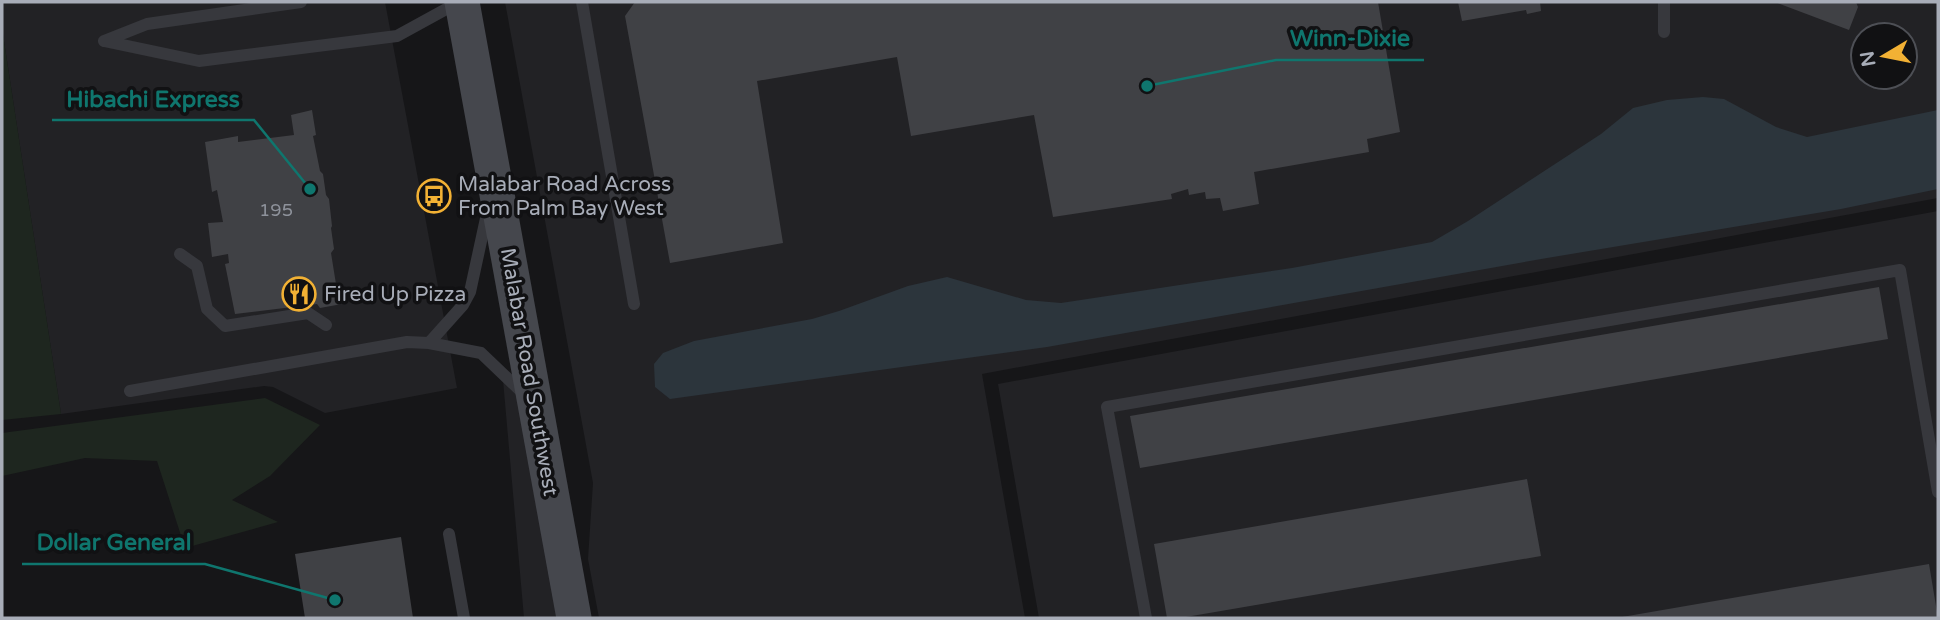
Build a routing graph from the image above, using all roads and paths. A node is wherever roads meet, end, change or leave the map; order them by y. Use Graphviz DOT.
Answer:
graph roads {
  1 [pos="300,2"];
  2 [pos="460,2"];
  3 [pos="582,2"];
  4 [pos="1664,2"];
  5 [pos="1664,32"];
  6 [pos="494,177"];
  7 [pos="180,254"];
  8 [pos="634,304"];
  9 [pos="326,325"];
  10 [pos="429,342"];
  11 [pos="131,391"];
  12 [pos="536,406"];
  13 [pos="1938,492"];
  14 [pos="449,534"];
  15 [pos="464,618"];
  16 [pos="573,618"];
  17 [pos="1146,618"];
  1 -- 2 [label="lane"];
  2 -- 6 [label="main road, Malabar Road Southwest"];
  3 -- 8 [label="lane"];
  4 -- 5 [label="lane"];
  6 -- 10 [label="lane"];
  6 -- 12 [label="main road, Malabar Road Southwest"];
  7 -- 9 [label="lane"];
  10 -- 11 [label="lane"];
  10 -- 12 [label="lane"];
  12 -- 16 [label="main road, Malabar Road Southwest"];
  13 -- 17 [label="lane"];
  14 -- 15 [label="lane"];
}
